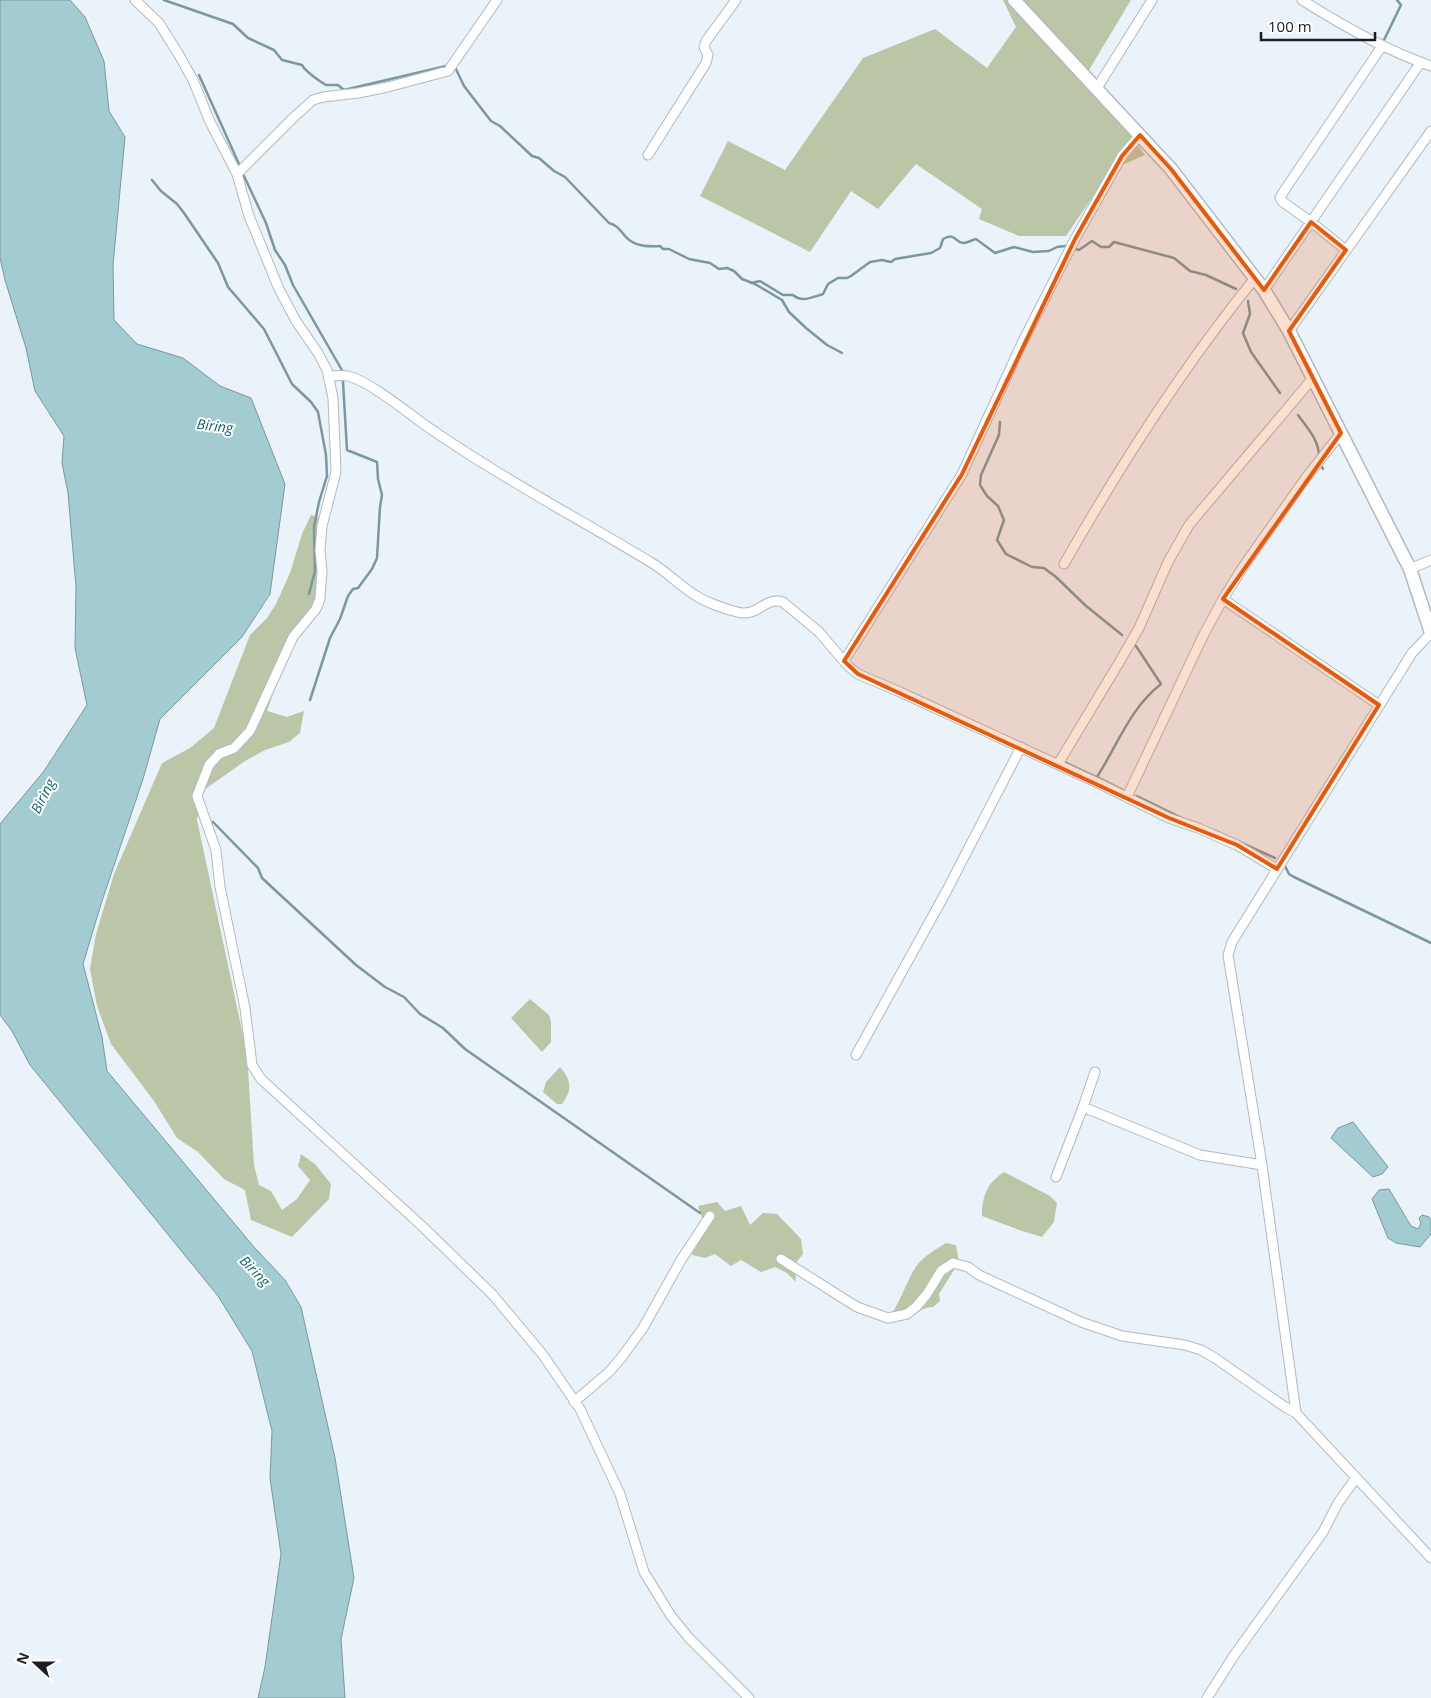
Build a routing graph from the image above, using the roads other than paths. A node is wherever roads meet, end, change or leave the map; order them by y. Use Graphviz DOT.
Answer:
graph roads {
  1 [pos="135,0"];
  2 [pos="497,0"];
  3 [pos="736,0"];
  4 [pos="1014,0"];
  5 [pos="1152,0"];
  6 [pos="1302,0"];
  7 [pos="1382,46"];
  8 [pos="1421,62"];
  9 [pos="1431,66"];
  10 [pos="1098,88"];
  11 [pos="1431,131"];
  12 [pos="1140,135"];
  13 [pos="648,155"];
  14 [pos="237,174"];
  15 [pos="1311,222"];
  16 [pos="1346,250"];
  17 [pos="1255,278"];
  18 [pos="1264,290"];
  19 [pos="1289,331"];
  20 [pos="329,376"];
  21 [pos="1313,378"];
  22 [pos="1341,433"];
  23 [pos="1431,560"];
  24 [pos="1064,564"];
  25 [pos="1410,569"];
  26 [pos="1224,599"];
  27 [pos="1431,633"];
  28 [pos="844,661"];
  29 [pos="1380,705"];
  30 [pos="1021,747"];
  31 [pos="1058,764"];
  32 [pos="1127,797"];
  33 [pos="1277,869"];
  34 [pos="856,1055"];
  35 [pos="1095,1072"];
  36 [pos="1084,1107"];
  37 [pos="1262,1165"];
  38 [pos="1056,1176"];
  39 [pos="710,1216"];
  40 [pos="781,1259"];
  41 [pos="574,1402"];
  42 [pos="1296,1413"];
  43 [pos="1356,1478"];
  44 [pos="1431,1558"];
  45 [pos="749,1698"];
  46 [pos="1207,1698"];
  1 -- 14 [label="street"];
  2 -- 14 [label="street"];
  3 -- 13 [label="street"];
  4 -- 10 [label="street"];
  5 -- 10 [label="street"];
  6 -- 7 [label="street"];
  7 -- 8 [label="street"];
  7 -- 15 [label="street"];
  8 -- 9 [label="street"];
  8 -- 15 [label="street"];
  10 -- 12 [label="street"];
  11 -- 16 [label="street"];
  12 -- 17 [label="street"];
  12 -- 28 [label="street"];
  14 -- 20 [label="street"];
  15 -- 16 [label="street"];
  15 -- 18 [label="street"];
  16 -- 19 [label="street"];
  17 -- 18 [label="street"];
  17 -- 24 [label="street"];
  18 -- 19 [label="street"];
  19 -- 21 [label="street"];
  20 -- 28 [label="street"];
  20 -- 41 [label="street"];
  21 -- 22 [label="street"];
  21 -- 31 [label="street"];
  22 -- 25 [label="street"];
  22 -- 26 [label="street"];
  23 -- 25 [label="street"];
  25 -- 27 [label="street"];
  26 -- 29 [label="street"];
  26 -- 32 [label="street"];
  27 -- 29 [label="street"];
  28 -- 30 [label="street"];
  29 -- 33 [label="street"];
  30 -- 31 [label="street"];
  30 -- 34 [label="street"];
  31 -- 32 [label="street"];
  32 -- 33 [label="street"];
  33 -- 37 [label="street"];
  35 -- 36 [label="street"];
  36 -- 37 [label="street"];
  36 -- 38 [label="street"];
  37 -- 42 [label="street"];
  39 -- 41 [label="street"];
  40 -- 42 [label="street"];
  41 -- 45 [label="street"];
  42 -- 43 [label="street"];
  43 -- 44 [label="street"];
  43 -- 46 [label="street"];
}
